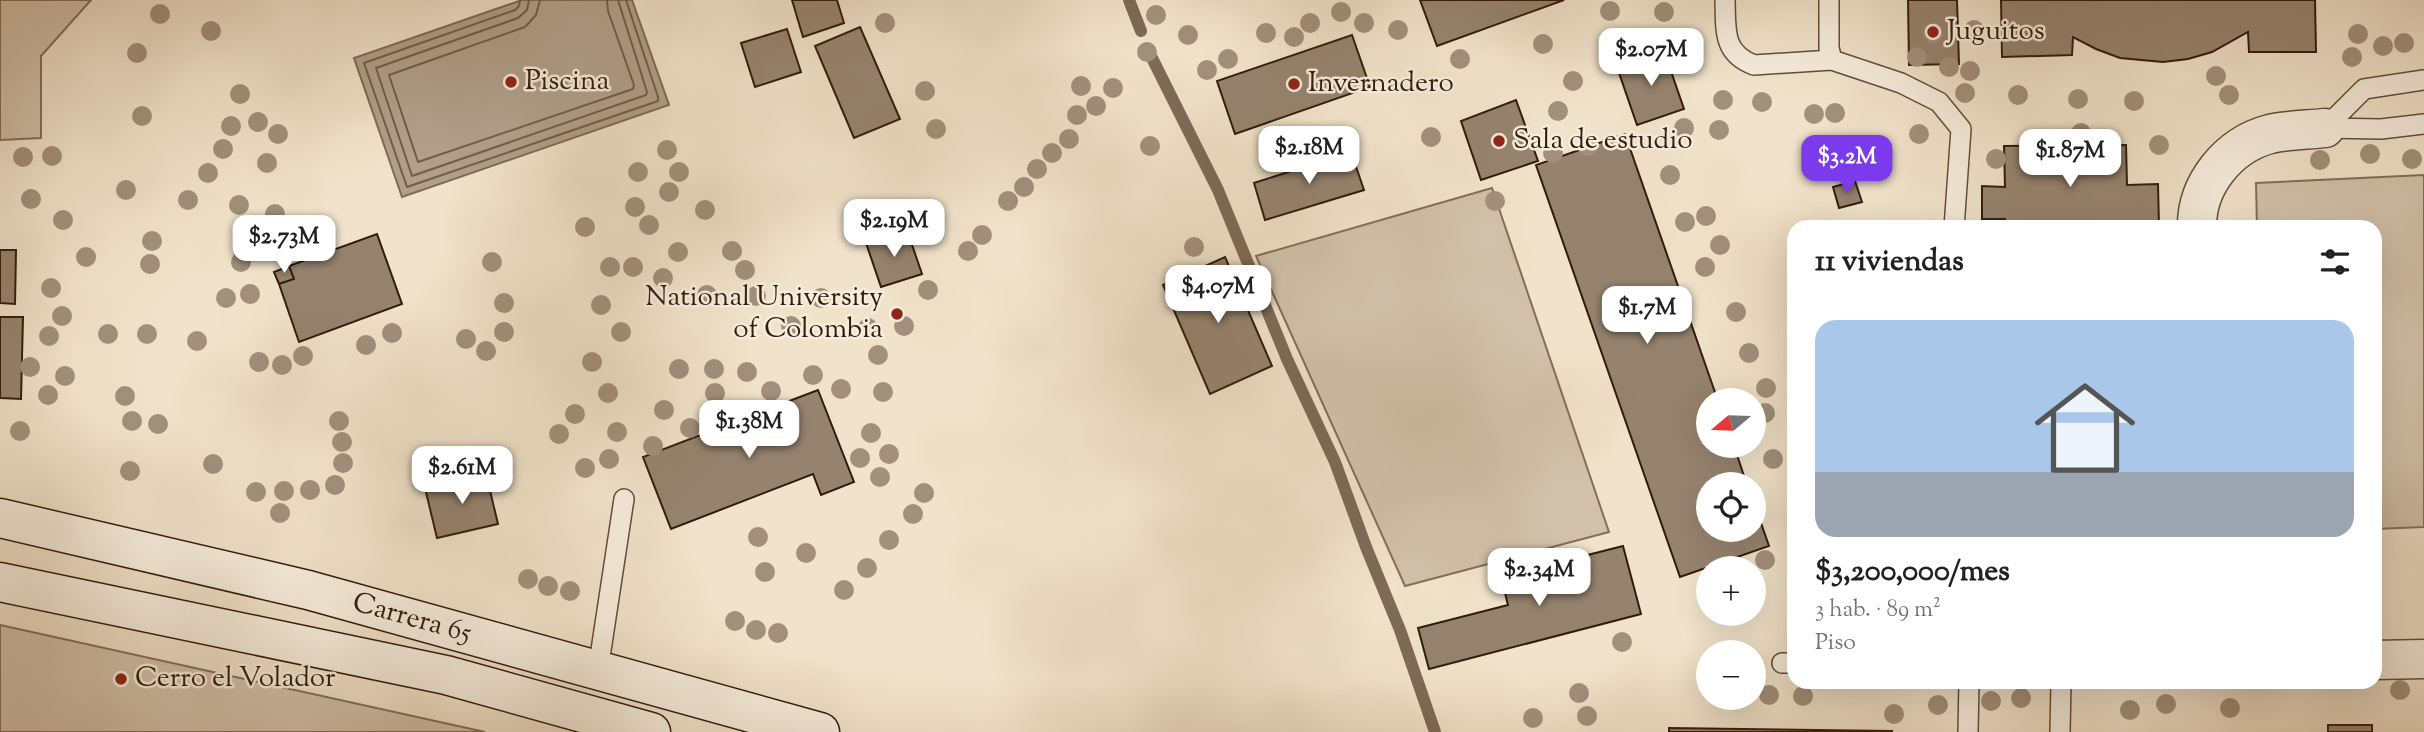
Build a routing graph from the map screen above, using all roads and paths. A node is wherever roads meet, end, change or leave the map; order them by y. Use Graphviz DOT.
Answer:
graph roads {
  1 [pos="1725,0"];
  2 [pos="1829,0"];
  3 [pos="1832,60"];
  4 [pos="2424,80"];
  5 [pos="2424,124"];
  6 [pos="2325,128"];
  7 [pos="1955,220"];
  8 [pos="2196,220"];
  9 [pos="624,499"];
  10 [pos="0,518"];
  11 [pos="0,582"];
  12 [pos="2424,659"];
  13 [pos="2382,660"];
  14 [pos="598,670"];
  15 [pos="1969,689"];
  16 [pos="2060,689"];
  17 [pos="651,732"];
  18 [pos="820,732"];
  19 [pos="1968,732"];
  20 [pos="2060,732"];
  1 -- 3 [label="lane"];
  2 -- 3 [label="lane"];
  3 -- 7 [label="lane"];
  4 -- 6 [label="lane"];
  5 -- 6 [label="lane"];
  6 -- 8 [label="main road"];
  9 -- 14 [label="lane"];
  10 -- 14 [label="main road, Carrera 65"];
  11 -- 17 [label="main road, Carrera 65"];
  12 -- 13 [label="main road"];
  14 -- 18 [label="main road, Carrera 65"];
  15 -- 19 [label="lane"];
  16 -- 20 [label="lane"];
}
